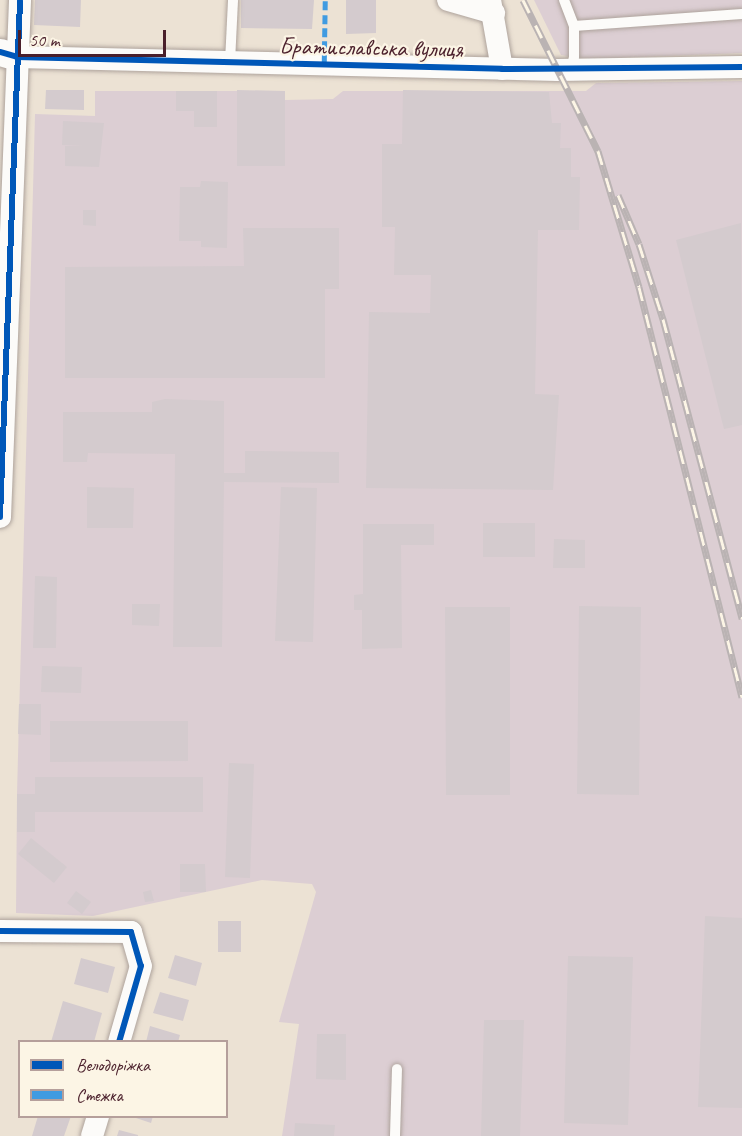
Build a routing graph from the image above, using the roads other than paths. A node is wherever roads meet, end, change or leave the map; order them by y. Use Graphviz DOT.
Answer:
graph roads {
  1 [pos="20,0"];
  2 [pos="232,0"];
  3 [pos="448,0"];
  4 [pos="564,0"];
  5 [pos="492,6"];
  6 [pos="742,14"];
  7 [pos="574,26"];
  8 [pos="9,55"];
  9 [pos="230,62"];
  10 [pos="742,67"];
  11 [pos="502,69"];
  12 [pos="571,70"];
  13 [pos="0,518"];
  14 [pos="0,931"];
  15 [pos="119,1040"];
  16 [pos="397,1069"];
  17 [pos="97,1118"];
  18 [pos="92,1136"];
  19 [pos="395,1136"];
  1 -- 8 [label="street"];
  2 -- 9 [label="lane"];
  3 -- 5 [label="street"];
  4 -- 7 [label="lane"];
  5 -- 11 [label="street"];
  6 -- 7 [label="lane"];
  7 -- 12 [label="lane"];
  8 -- 9 [label="street, Братиславська вулиця"];
  8 -- 13 [label="street"];
  9 -- 11 [label="street, Братиславська вулиця"];
  10 -- 12 [label="street, Братиславська вулиця"];
  11 -- 12 [label="street, Братиславська вулиця"];
  14 -- 15 [label="street"];
  16 -- 19 [label="lane"];
  17 -- 18 [label="street"];
}
